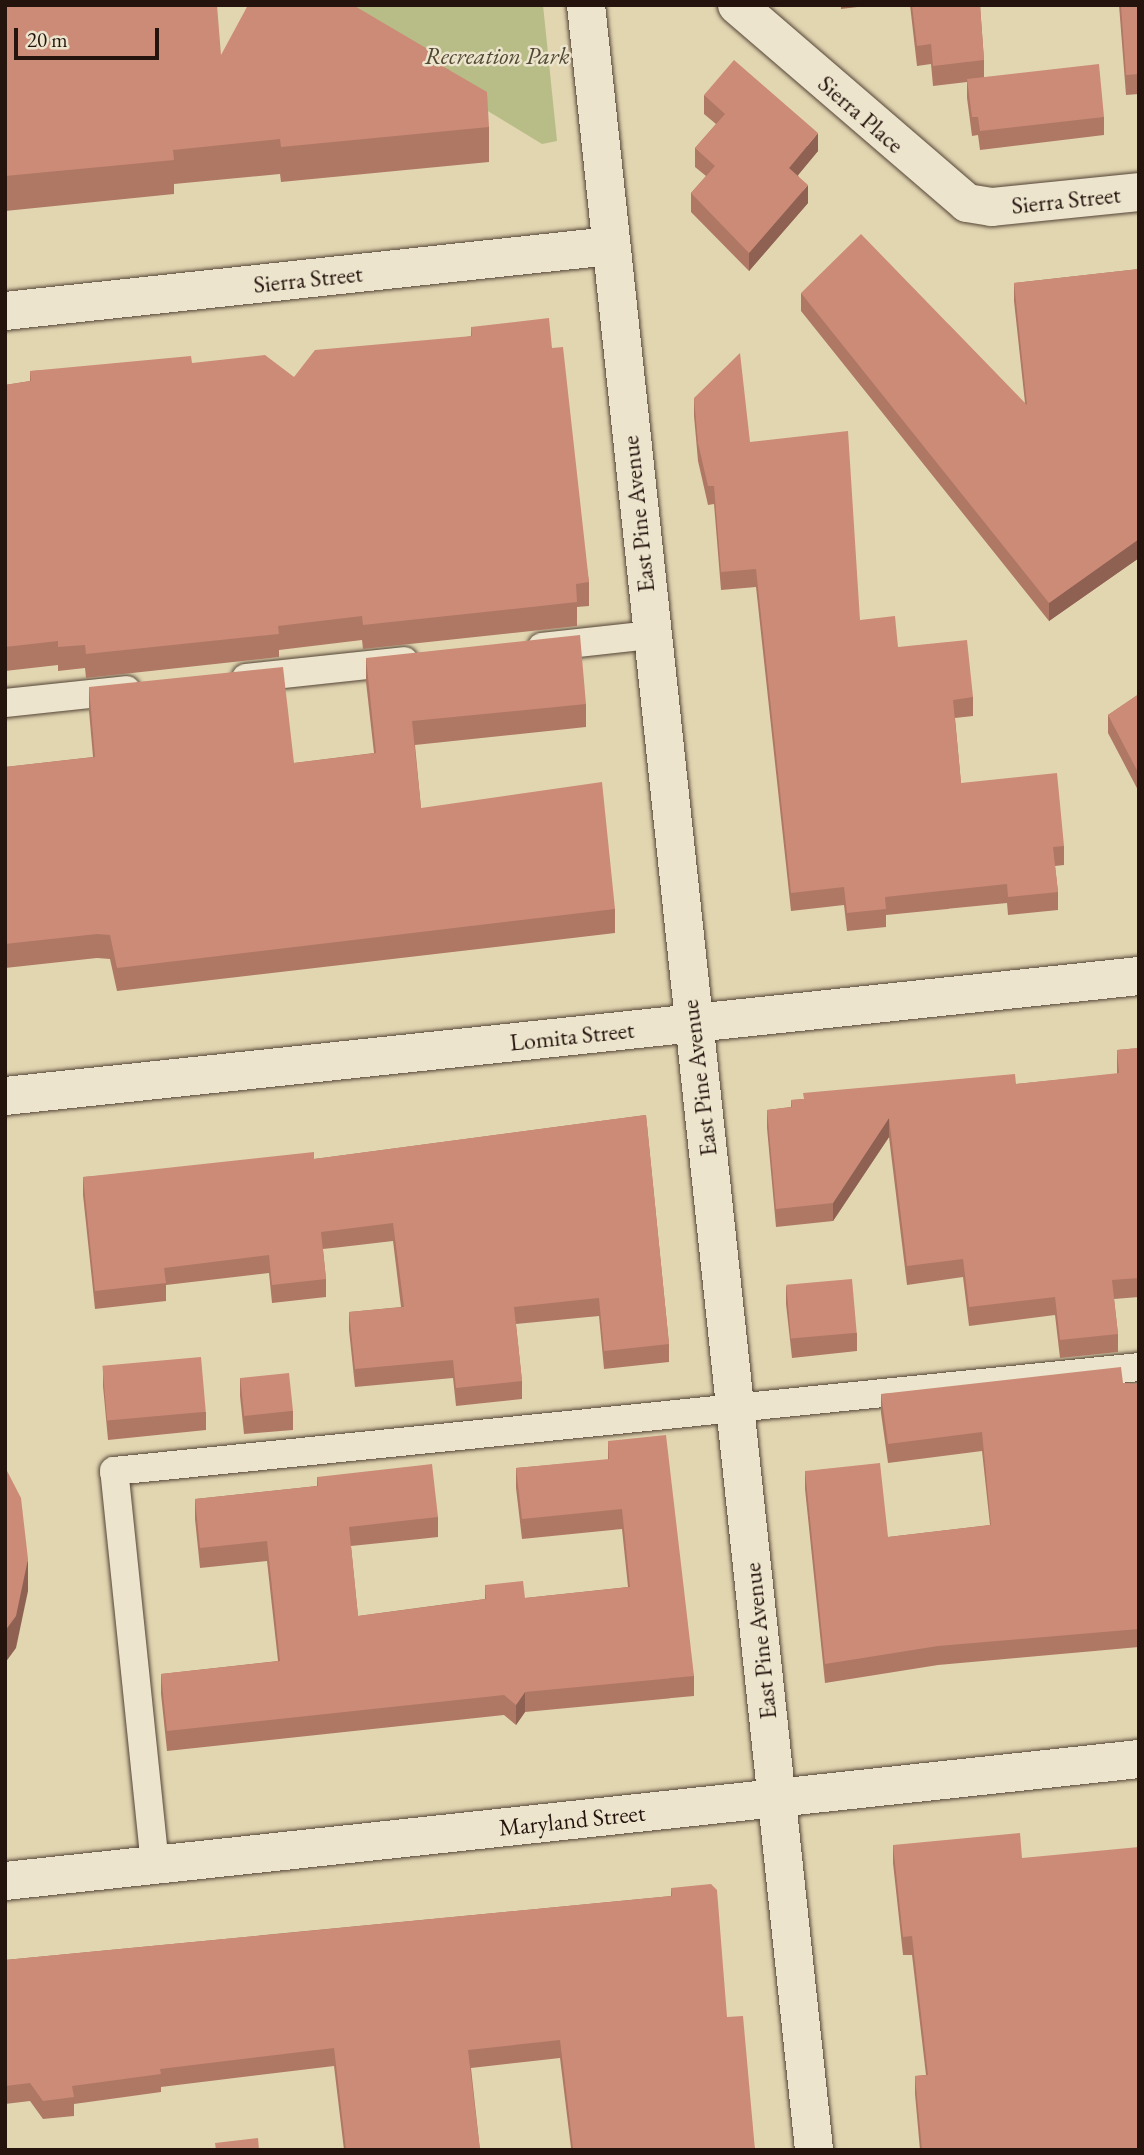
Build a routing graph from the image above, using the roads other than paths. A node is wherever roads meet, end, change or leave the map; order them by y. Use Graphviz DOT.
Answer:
graph roads {
  1 [pos="586,5"];
  2 [pos="737,5"];
  3 [pos="1139,192"];
  4 [pos="992,207"];
  5 [pos="610,246"];
  6 [pos="5,312"];
  7 [pos="651,635"];
  8 [pos="513,650"];
  9 [pos="431,658"];
  10 [pos="211,681"];
  11 [pos="156,687"];
  12 [pos="5,703"];
  13 [pos="1139,976"];
  14 [pos="692,1023"];
  15 [pos="5,1096"];
  16 [pos="1139,1367"];
  17 [pos="736,1405"];
  18 [pos="1139,1759"];
  19 [pos="776,1798"];
  20 [pos="155,1865"];
  21 [pos="5,1881"];
  22 [pos="814,2150"];
  1 -- 5 [label="street, East Pine Avenue"];
  2 -- 4 [label="street, Sierra Place"];
  3 -- 4 [label="street, Sierra Street"];
  5 -- 6 [label="street, Sierra Street"];
  5 -- 7 [label="street, East Pine Avenue"];
  7 -- 8 [label="lane"];
  7 -- 14 [label="street, East Pine Avenue"];
  9 -- 10 [label="lane"];
  11 -- 12 [label="lane"];
  13 -- 14 [label="street, Lomita Street"];
  14 -- 15 [label="street, Lomita Street"];
  14 -- 17 [label="street, East Pine Avenue"];
  16 -- 17 [label="lane"];
  17 -- 19 [label="street, East Pine Avenue"];
  17 -- 20 [label="lane"];
  18 -- 19 [label="street, Maryland Street"];
  19 -- 20 [label="street, Maryland Street"];
  19 -- 22 [label="street, East Pine Avenue"];
  20 -- 21 [label="street, Maryland Street"];
}
